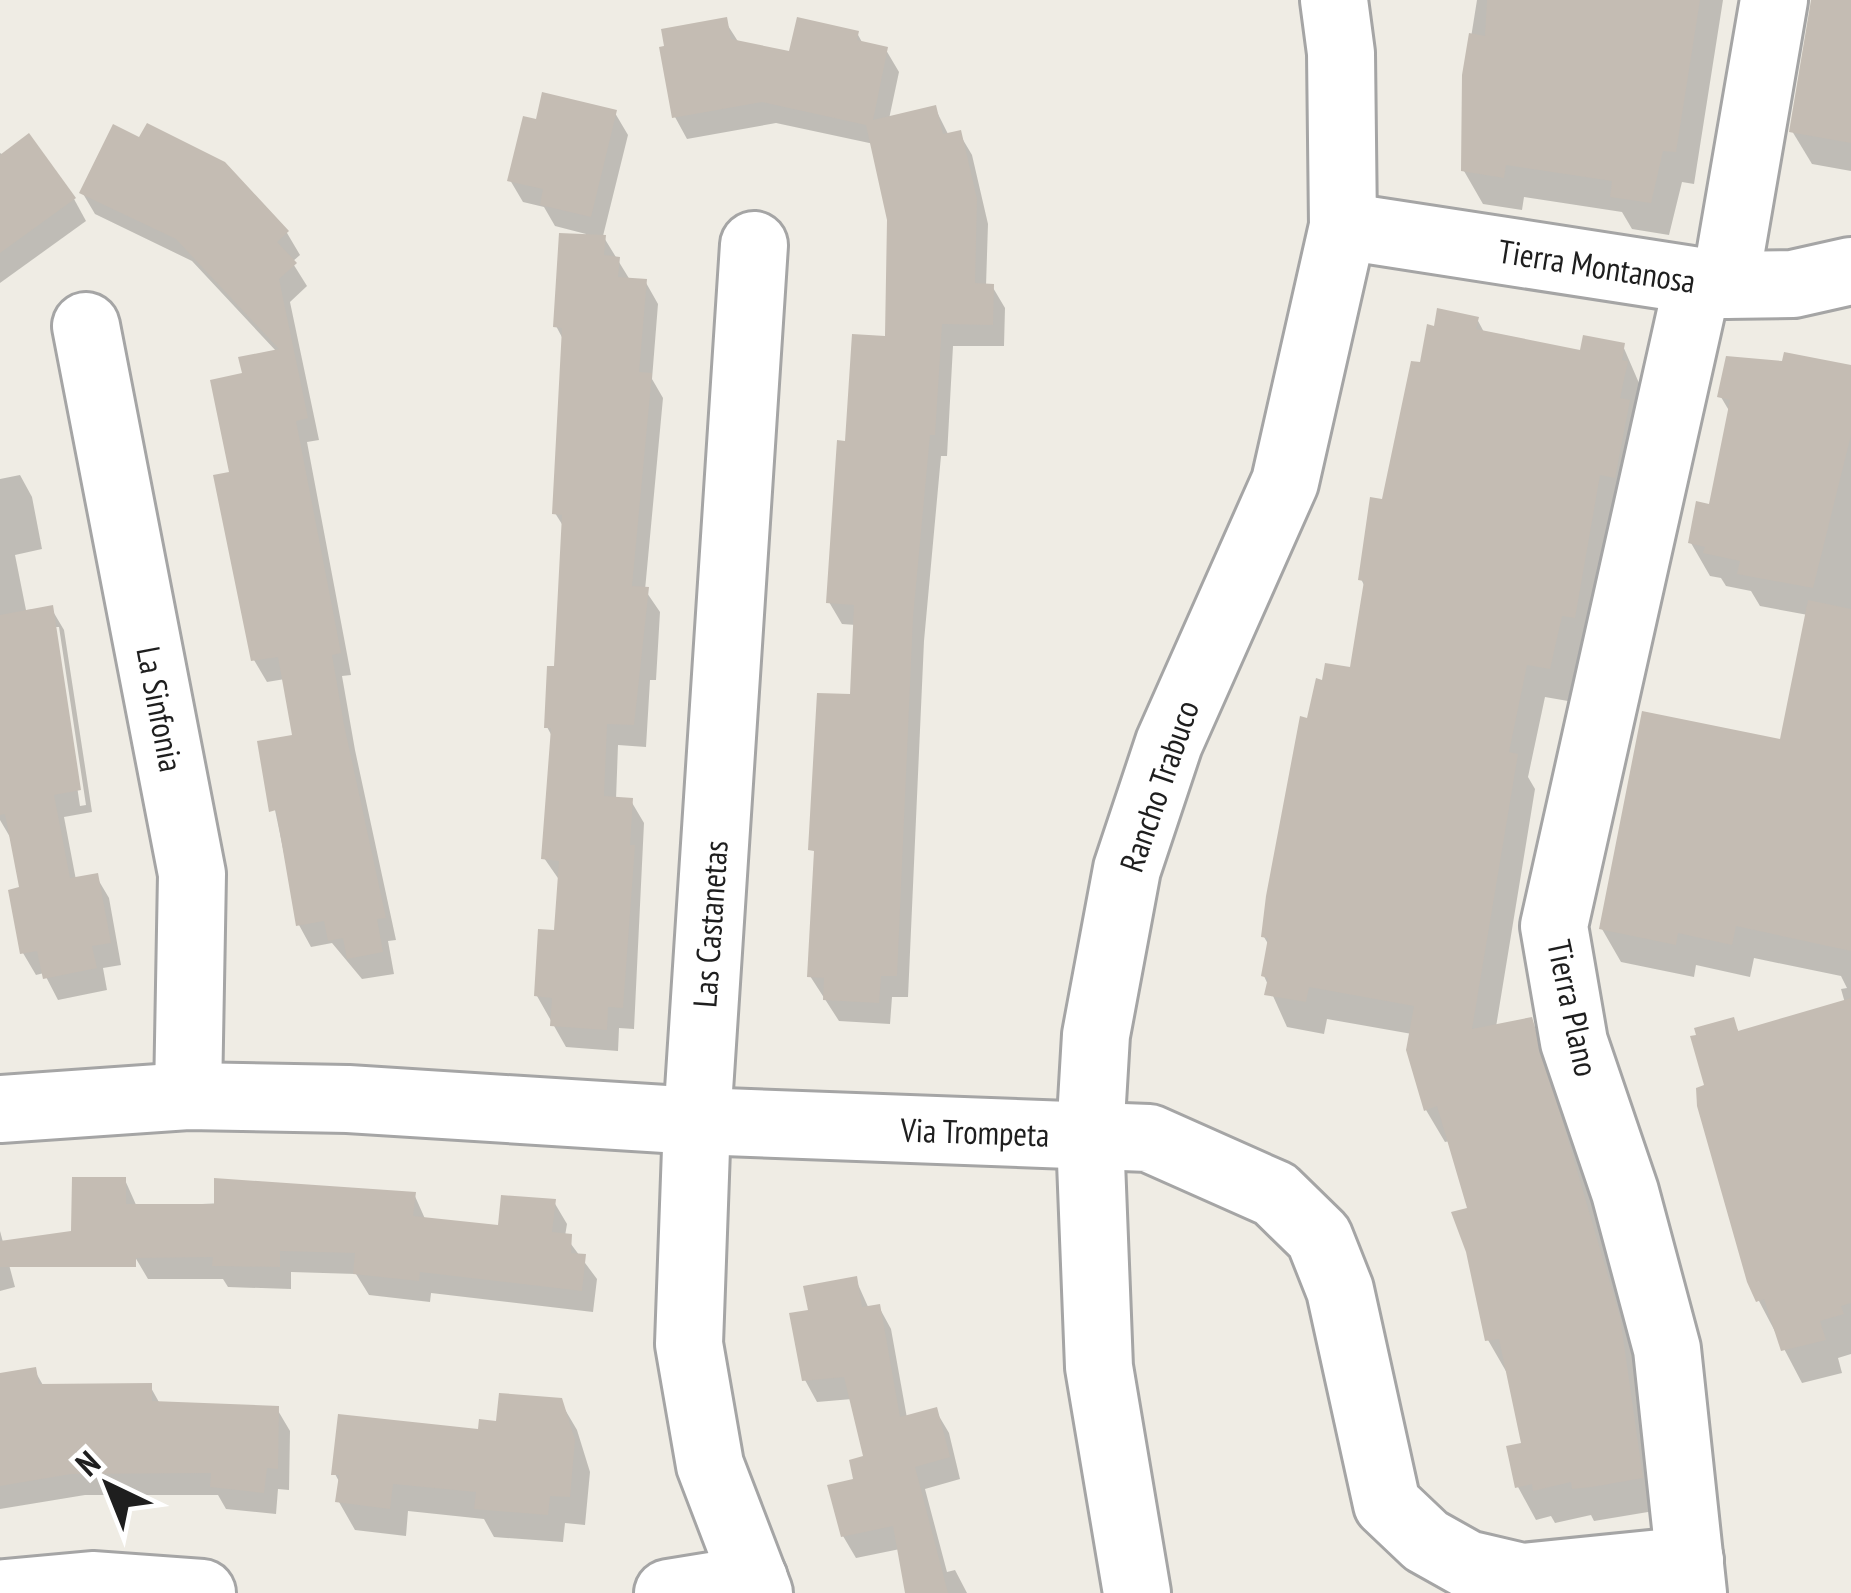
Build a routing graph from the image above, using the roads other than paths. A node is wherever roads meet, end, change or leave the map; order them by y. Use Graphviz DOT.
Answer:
graph roads {
  1 [pos="1334,0"];
  2 [pos="1774,0"];
  3 [pos="1343,226"];
  4 [pos="754,245"];
  5 [pos="1851,271"];
  6 [pos="1712,283"];
  7 [pos="86,326"];
  8 [pos="188,1096"];
  9 [pos="0,1108"];
  10 [pos="698,1121"];
  11 [pos="1090,1136"];
  12 [pos="1692,1577"];
  13 [pos="756,1586"];
  14 [pos="5,1593"];
  15 [pos="202,1593"];
  16 [pos="668,1593"];
  17 [pos="1136,1593"];
  1 -- 3 [label="street, Rancho Trabuco"];
  2 -- 6 [label="street, Tierra Plano"];
  3 -- 6 [label="street, Tierra Montanosa"];
  3 -- 11 [label="street, Rancho Trabuco"];
  4 -- 10 [label="street, Las Castanetas"];
  5 -- 6 [label="street, Tierra Montanosa"];
  6 -- 12 [label="street, Tierra Plano"];
  7 -- 8 [label="street, La Sinfonia"];
  8 -- 9 [label="street, Via Trompeta"];
  8 -- 10 [label="street, Via Trompeta"];
  10 -- 11 [label="street, Via Trompeta"];
  10 -- 13 [label="street, Las Castanetas"];
  11 -- 12 [label="street, Via Trompeta"];
  11 -- 17 [label="street, Rancho Trabuco"];
  13 -- 16 [label="street"];
  14 -- 15 [label="street"];
}
